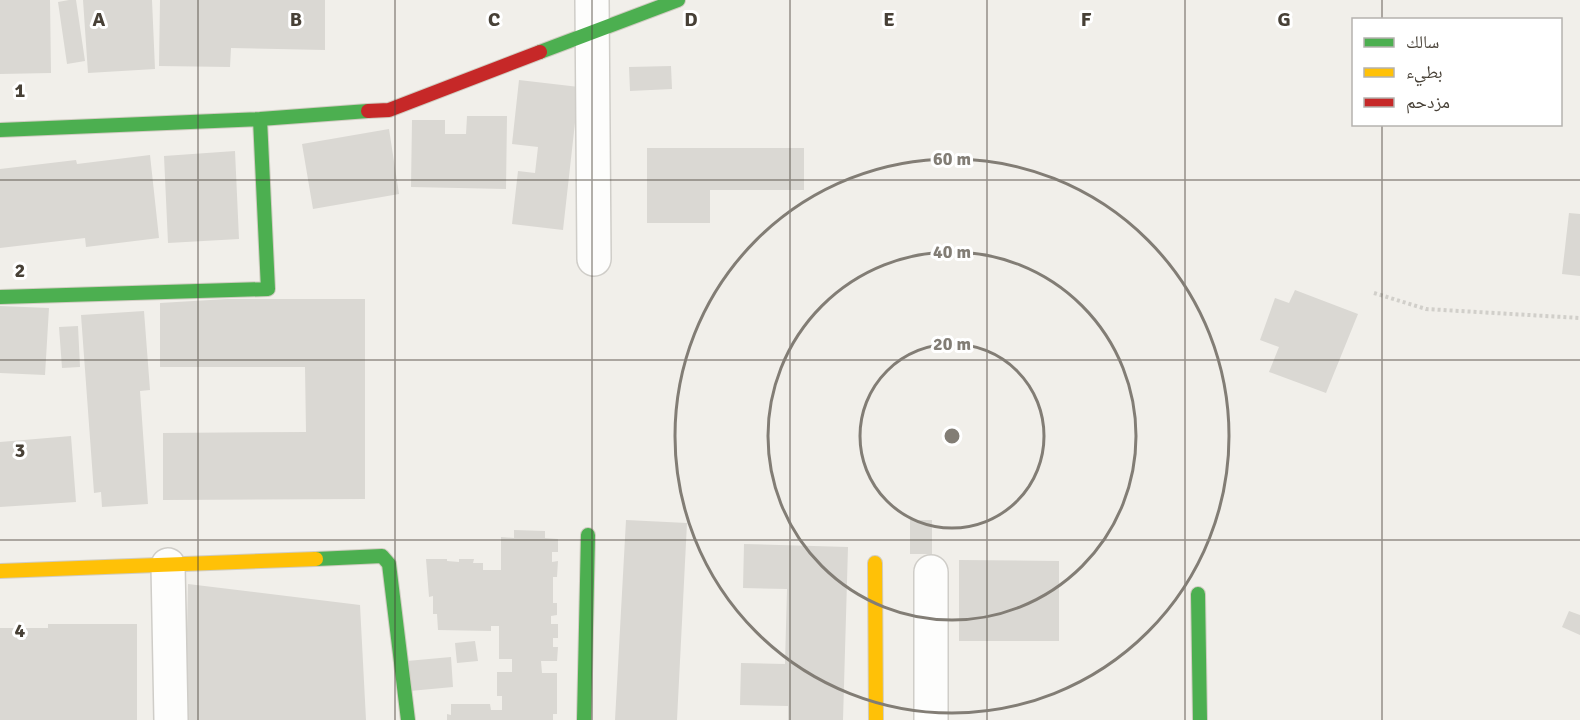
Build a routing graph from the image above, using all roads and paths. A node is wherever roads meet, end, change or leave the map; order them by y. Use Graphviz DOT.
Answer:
graph roads {
  1 [pos="592,0"];
  2 [pos="678,0"];
  3 [pos="593,33"];
  4 [pos="260,119"];
  5 [pos="0,130"];
  6 [pos="594,259"];
  7 [pos="1374,293"];
  8 [pos="0,297"];
  9 [pos="1580,318"];
  10 [pos="588,535"];
  11 [pos="875,563"];
  12 [pos="168,566"];
  13 [pos="0,571"];
  14 [pos="931,572"];
  15 [pos="1197,594"];
  16 [pos="171,720"];
  17 [pos="408,720"];
  18 [pos="584,720"];
  19 [pos="876,720"];
  20 [pos="932,720"];
  21 [pos="1200,720"];
  1 -- 3 [label="street"];
  2 -- 3 [label="street"];
  3 -- 4 [label="street"];
  3 -- 6 [label="street"];
  4 -- 5 [label="street"];
  4 -- 8 [label="street"];
  7 -- 9 [label="path"];
  10 -- 18 [label="street"];
  11 -- 19 [label="street"];
  12 -- 13 [label="street"];
  12 -- 16 [label="street"];
  12 -- 17 [label="street"];
  14 -- 20 [label="street"];
  15 -- 21 [label="street"];
}
